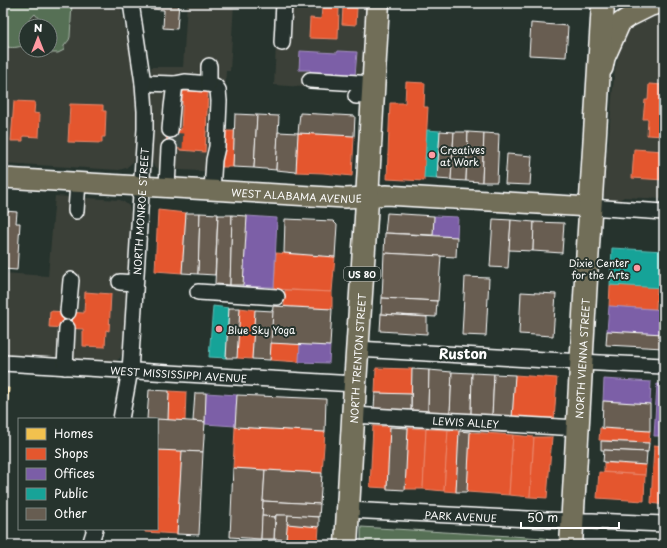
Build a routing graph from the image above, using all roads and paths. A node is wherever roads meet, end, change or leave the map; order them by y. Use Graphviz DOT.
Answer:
graph roads {
  1 [pos="131,3"];
  2 [pos="284,3"];
  3 [pos="378,3"];
  4 [pos="603,3"];
  5 [pos="663,3"];
  6 [pos="282,43"];
  7 [pos="209,66"];
  8 [pos="310,80"];
  9 [pos="143,83"];
  10 [pos="176,84"];
  11 [pos="208,84"];
  12 [pos="368,92"];
  13 [pos="596,104"];
  14 [pos="173,130"];
  15 [pos="172,148"];
  16 [pos="3,178"];
  17 [pos="78,182"];
  18 [pos="142,186"];
  19 [pos="170,188"];
  20 [pos="212,190"];
  21 [pos="367,197"];
  22 [pos="590,207"];
  23 [pos="76,211"];
  24 [pos="664,212"];
  25 [pos="71,280"];
  26 [pos="120,282"];
  27 [pos="135,283"];
  28 [pos="198,292"];
  29 [pos="276,297"];
  30 [pos="68,312"];
  31 [pos="67,328"];
  32 [pos="357,349"];
  33 [pos="582,362"];
  34 [pos="3,363"];
  35 [pos="664,366"];
  36 [pos="65,367"];
  37 [pos="130,370"];
  38 [pos="355,384"];
  39 [pos="353,415"];
  40 [pos="121,418"];
  41 [pos="578,428"];
  42 [pos="348,510"];
  43 [pos="573,521"];
  44 [pos="664,524"];
  45 [pos="95,530"];
  46 [pos="90,545"];
  47 [pos="346,545"];
  48 [pos="572,545"];
  1 -- 9 [label="street, NORTH MONROE STREET"];
  2 -- 6 [label="street"];
  3 -- 12 [label="highway, NORTH TRENTON STREET / US 80"];
  4 -- 13 [label="highway, NORTH VIENNA STREET"];
  5 -- 13 [label="main road"];
  7 -- 11 [label="street"];
  8 -- 12 [label="street"];
  9 -- 10 [label="street"];
  9 -- 18 [label="street, NORTH MONROE STREET"];
  10 -- 11 [label="street"];
  10 -- 14 [label="street"];
  11 -- 20 [label="street"];
  12 -- 21 [label="highway, NORTH TRENTON STREET / US 80"];
  13 -- 22 [label="highway, NORTH VIENNA STREET"];
  15 -- 19 [label="street"];
  16 -- 17 [label="main road, WEST ALABAMA AVENUE"];
  17 -- 18 [label="main road, WEST ALABAMA AVENUE"];
  17 -- 23 [label="street"];
  18 -- 19 [label="main road, WEST ALABAMA AVENUE"];
  18 -- 27 [label="street, NORTH MONROE STREET"];
  19 -- 20 [label="main road, WEST ALABAMA AVENUE"];
  20 -- 21 [label="main road, WEST ALABAMA AVENUE"];
  21 -- 22 [label="main road, WEST ALABAMA AVENUE"];
  21 -- 32 [label="highway, NORTH TRENTON STREET / US 80"];
  22 -- 24 [label="street"];
  22 -- 33 [label="highway, NORTH VIENNA STREET"];
  25 -- 30 [label="street"];
  26 -- 27 [label="street"];
  27 -- 37 [label="street, NORTH MONROE STREET"];
  28 -- 29 [label="street"];
  31 -- 36 [label="street"];
  32 -- 33 [label="street"];
  32 -- 38 [label="highway, NORTH TRENTON STREET / US 80"];
  33 -- 35 [label="street"];
  33 -- 41 [label="highway, NORTH VIENNA STREET"];
  34 -- 36 [label="street, WEST MISSISSIPPI AVENUE"];
  36 -- 37 [label="street, WEST MISSISSIPPI AVENUE"];
  37 -- 38 [label="street, WEST MISSISSIPPI AVENUE"];
  37 -- 40 [label="street, NORTH MONROE STREET"];
  38 -- 39 [label="highway, NORTH TRENTON STREET / US 80"];
  39 -- 41 [label="street, LEWIS ALLEY"];
  39 -- 42 [label="highway, NORTH TRENTON STREET / US 80"];
  41 -- 43 [label="highway, NORTH VIENNA STREET"];
  42 -- 43 [label="street, PARK AVENUE"];
  42 -- 47 [label="highway, NORTH TRENTON STREET / US 80"];
  43 -- 44 [label="street, PARK AVENUE"];
  43 -- 48 [label="highway, NORTH VIENNA STREET"];
  45 -- 46 [label="street"];
}
